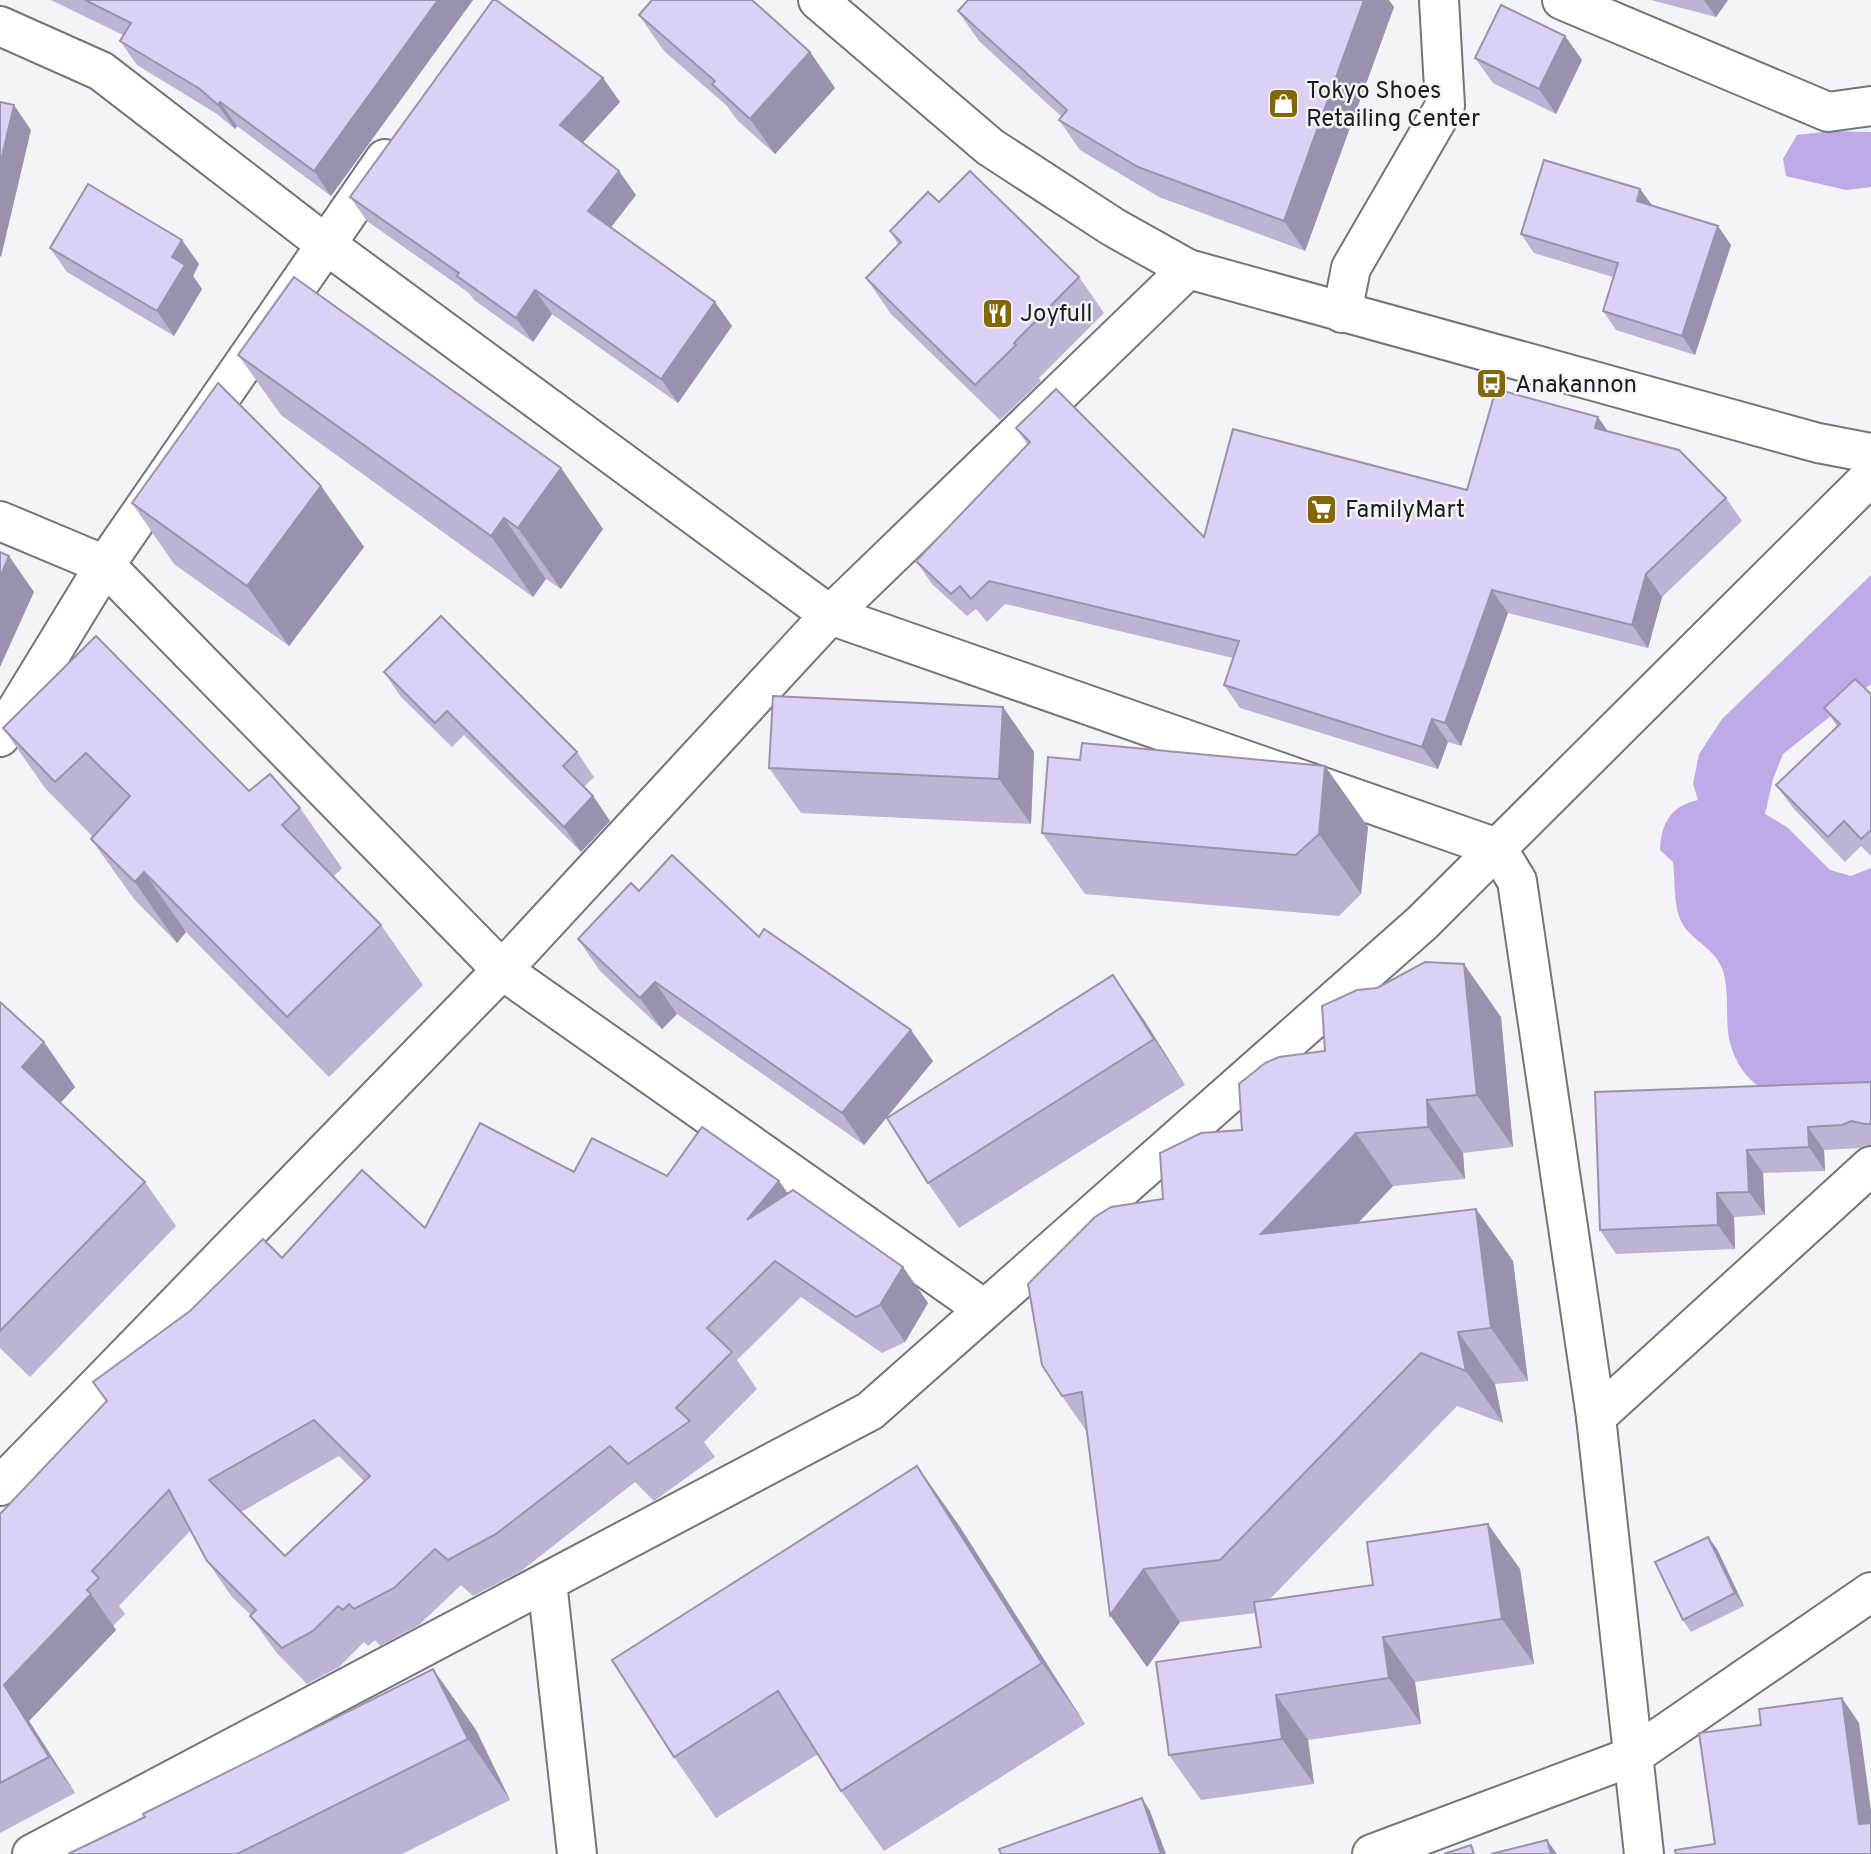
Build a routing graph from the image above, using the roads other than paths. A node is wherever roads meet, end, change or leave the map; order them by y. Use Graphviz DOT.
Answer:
graph roads {
  1 [pos="818,0"];
  2 [pos="1439,0"];
  3 [pos="1562,0"];
  4 [pos="0,26"];
  5 [pos="1871,106"];
  6 [pos="404,133"];
  7 [pos="324,243"];
  8 [pos="1188,269"];
  9 [pos="1342,313"];
  10 [pos="1871,453"];
  11 [pos="1871,476"];
  12 [pos="0,522"];
  13 [pos="105,565"];
  14 [pos="830,615"];
  15 [pos="0,737"];
  16 [pos="1497,848"];
  17 [pos="502,970"];
  18 [pos="1871,1166"];
  19 [pos="985,1309"];
  20 [pos="1596,1417"];
  21 [pos="0,1486"];
  22 [pos="547,1582"];
  23 [pos="1871,1592"];
  24 [pos="1631,1757"];
  25 [pos="32,1854"];
  26 [pos="577,1854"];
  27 [pos="1372,1854"];
  28 [pos="1644,1854"];
  1 -- 8 [label="street"];
  2 -- 9 [label="street"];
  3 -- 5 [label="street"];
  4 -- 7 [label="street"];
  6 -- 7 [label="street"];
  7 -- 13 [label="street"];
  7 -- 14 [label="street"];
  8 -- 9 [label="street"];
  8 -- 14 [label="street"];
  9 -- 10 [label="street"];
  11 -- 16 [label="street"];
  12 -- 13 [label="street"];
  13 -- 15 [label="street"];
  13 -- 17 [label="street"];
  14 -- 16 [label="street"];
  14 -- 17 [label="street"];
  16 -- 19 [label="street"];
  16 -- 20 [label="street"];
  17 -- 19 [label="street"];
  17 -- 21 [label="street"];
  18 -- 20 [label="street"];
  19 -- 22 [label="street"];
  20 -- 24 [label="street"];
  22 -- 25 [label="street"];
  22 -- 26 [label="street"];
  23 -- 24 [label="street"];
  24 -- 27 [label="street"];
  24 -- 28 [label="street"];
}
